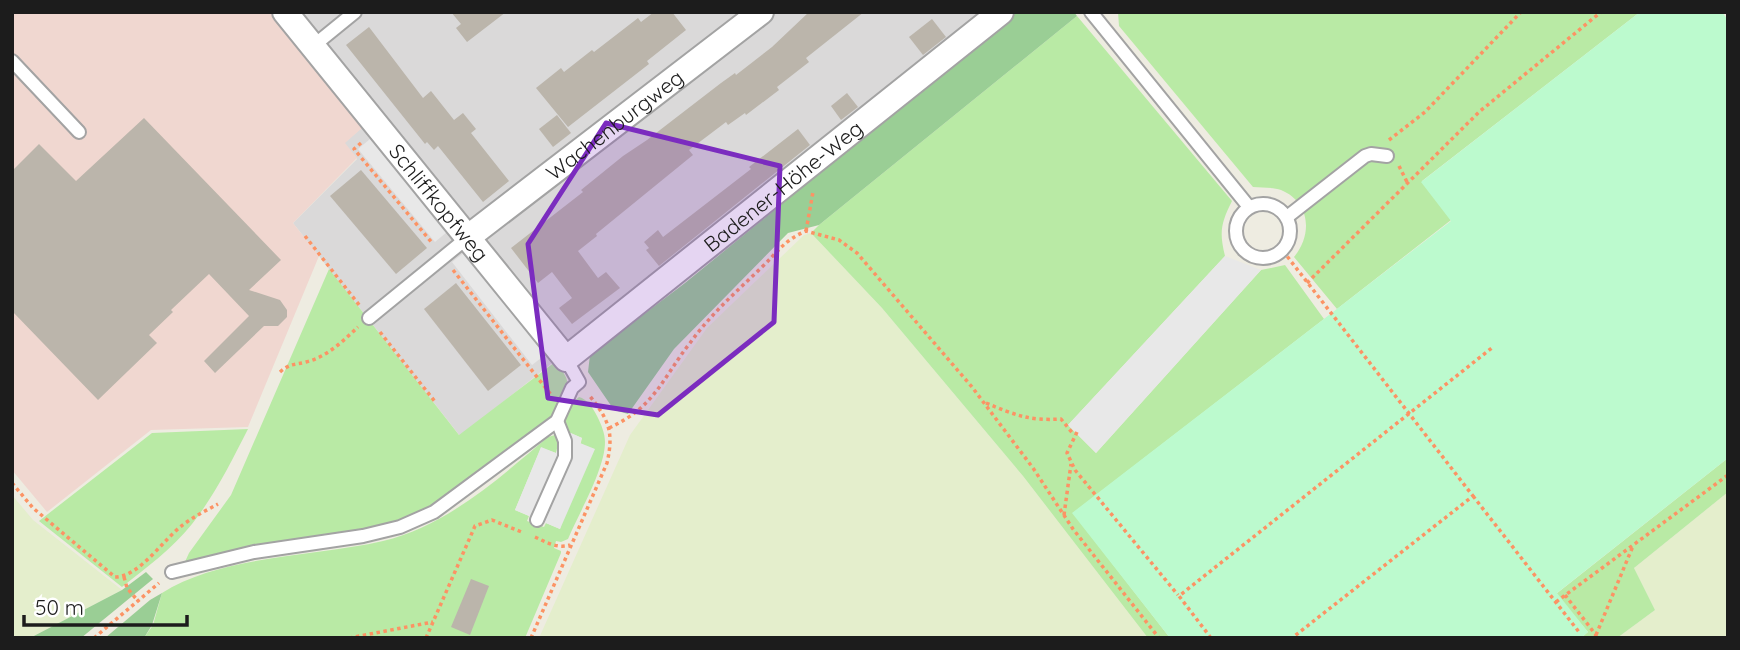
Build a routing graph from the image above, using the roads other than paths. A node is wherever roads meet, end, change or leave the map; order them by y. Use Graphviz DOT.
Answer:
graph roads {
  1 [pos="285,12"];
  2 [pos="355,12"];
  3 [pos="761,12"];
  4 [pos="1001,12"];
  5 [pos="1091,12"];
  6 [pos="312,47"];
  7 [pos="12,61"];
  8 [pos="79,132"];
  9 [pos="1387,156"];
  10 [pos="1250,207"];
  11 [pos="1287,217"];
  12 [pos="467,238"];
  13 [pos="369,318"];
  14 [pos="566,359"];
  15 [pos="557,421"];
  16 [pos="537,520"];
  17 [pos="172,572"];
  1 -- 6 [label="street, Schliffkopfweg"];
  2 -- 6 [label="lane"];
  3 -- 12 [label="street, Wachenburgweg"];
  4 -- 14 [label="street, Badener-Höhe-Weg"];
  5 -- 10 [label="lane"];
  6 -- 12 [label="street, Schliffkopfweg"];
  7 -- 8 [label="lane"];
  9 -- 11 [label="lane"];
  10 -- 11 [label="lane"];
  10 -- 11 [label="lane"];
  12 -- 13 [label="lane"];
  12 -- 14 [label="street, Schliffkopfweg"];
  14 -- 15 [label="lane"];
  15 -- 16 [label="lane"];
  15 -- 17 [label="lane"];
}
